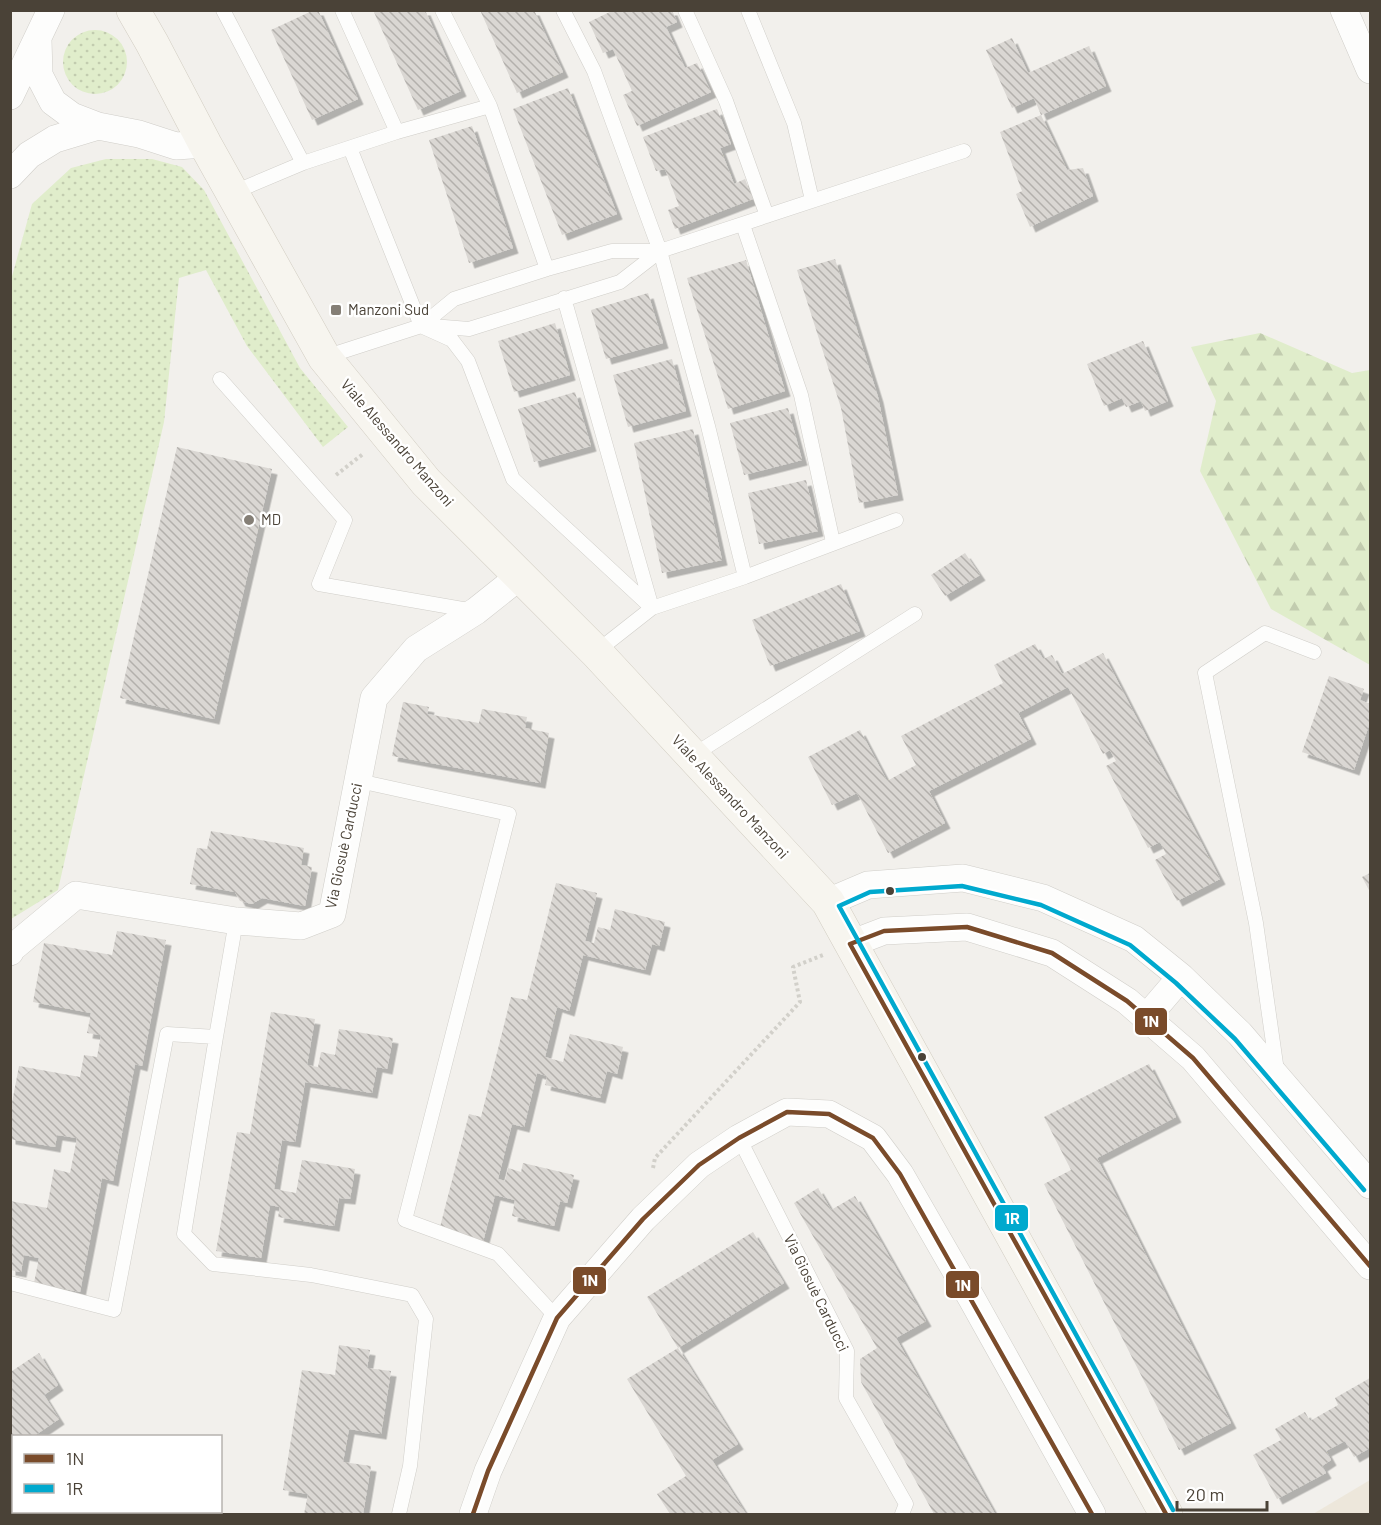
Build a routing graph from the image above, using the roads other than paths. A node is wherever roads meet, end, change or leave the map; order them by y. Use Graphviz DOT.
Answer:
graph roads {
  1 [pos="51,10"];
  2 [pos="133,10"];
  3 [pos="223,10"];
  4 [pos="342,10"];
  5 [pos="442,10"];
  6 [pos="563,10"];
  7 [pos="685,10"];
  8 [pos="748,10"];
  9 [pos="1344,10"];
  10 [pos="38,40"];
  11 [pos="1371,70"];
  12 [pos="10,96"];
  13 [pos="490,106"];
  14 [pos="98,126"];
  15 [pos="397,132"];
  16 [pos="205,144"];
  17 [pos="350,147"];
  18 [pos="964,152"];
  19 [pos="303,162"];
  20 [pos="10,175"];
  21 [pos="232,193"];
  22 [pos="813,200"];
  23 [pos="767,216"];
  24 [pos="744,225"];
  25 [pos="660,251"];
  26 [pos="547,269"];
  27 [pos="564,298"];
  28 [pos="421,326"];
  29 [pos="324,357"];
  30 [pos="220,379"];
  31 [pos="896,520"];
  32 [pos="833,542"];
  33 [pos="520,576"];
  34 [pos="745,576"];
  35 [pos="652,608"];
  36 [pos="476,611"];
  37 [pos="915,614"];
  38 [pos="596,652"];
  39 [pos="1314,652"];
  40 [pos="692,756"];
  41 [pos="359,781"];
  42 [pos="828,902"];
  43 [pos="236,921"];
  44 [pos="850,944"];
  45 [pos="10,952"];
  46 [pos="1181,977"];
  47 [pos="1146,1018"];
  48 [pos="216,1037"];
  49 [pos="1278,1079"];
  50 [pos="739,1138"];
  51 [pos="1371,1185"];
  52 [pos="1371,1266"];
  53 [pos="10,1283"];
  54 [pos="557,1317"];
  55 [pos="399,1515"];
  56 [pos="473,1515"];
  57 [pos="902,1515"];
  58 [pos="1092,1515"];
  59 [pos="1166,1515"];
  1 -- 10 [label="street"];
  2 -- 16 [label="street, Viale Alessandro Manzoni"];
  3 -- 19 [label="lane"];
  4 -- 15 [label="lane"];
  5 -- 13 [label="lane"];
  6 -- 25 [label="lane"];
  7 -- 23 [label="lane"];
  8 -- 22 [label="lane"];
  9 -- 11 [label="street"];
  10 -- 12 [label="street"];
  10 -- 14 [label="street"];
  13 -- 15 [label="lane"];
  13 -- 26 [label="lane"];
  14 -- 16 [label="street"];
  14 -- 20 [label="street"];
  15 -- 17 [label="lane"];
  16 -- 21 [label="street, Viale Alessandro Manzoni"];
  17 -- 19 [label="lane"];
  17 -- 28 [label="lane"];
  18 -- 22 [label="lane"];
  19 -- 21 [label="lane"];
  21 -- 29 [label="street, Viale Alessandro Manzoni"];
  22 -- 23 [label="lane"];
  23 -- 24 [label="lane"];
  24 -- 25 [label="lane"];
  24 -- 32 [label="lane"];
  25 -- 26 [label="lane"];
  25 -- 27 [label="lane"];
  25 -- 34 [label="lane"];
  26 -- 28 [label="lane"];
  27 -- 28 [label="lane"];
  27 -- 35 [label="lane"];
  28 -- 29 [label="lane"];
  28 -- 35 [label="lane"];
  29 -- 33 [label="street, Viale Alessandro Manzoni"];
  30 -- 36 [label="lane"];
  31 -- 32 [label="lane"];
  32 -- 34 [label="lane"];
  33 -- 36 [label="street, Via Giosuè Carducci"];
  33 -- 38 [label="street, Viale Alessandro Manzoni"];
  34 -- 35 [label="lane"];
  35 -- 38 [label="lane"];
  36 -- 41 [label="street, Via Giosuè Carducci"];
  37 -- 40 [label="lane"];
  38 -- 40 [label="street, Viale Alessandro Manzoni"];
  39 -- 49 [label="lane"];
  40 -- 42 [label="street, Viale Alessandro Manzoni"];
  41 -- 43 [label="street, Via Giosuè Carducci"];
  41 -- 54 [label="lane"];
  42 -- 44 [label="street, Viale Alessandro Manzoni"];
  42 -- 46 [label="street"];
  43 -- 45 [label="street, Via Giosuè Carducci"];
  43 -- 48 [label="lane"];
  44 -- 47 [label="street"];
  44 -- 59 [label="street, Viale Alessandro Manzoni"];
  46 -- 47 [label="street"];
  46 -- 49 [label="street"];
  47 -- 52 [label="street"];
  48 -- 53 [label="lane"];
  48 -- 55 [label="lane"];
  49 -- 51 [label="street"];
  50 -- 54 [label="street"];
  50 -- 57 [label="lane, Via Giosuè Carducci"];
  50 -- 58 [label="street"];
  54 -- 56 [label="street"];
}
